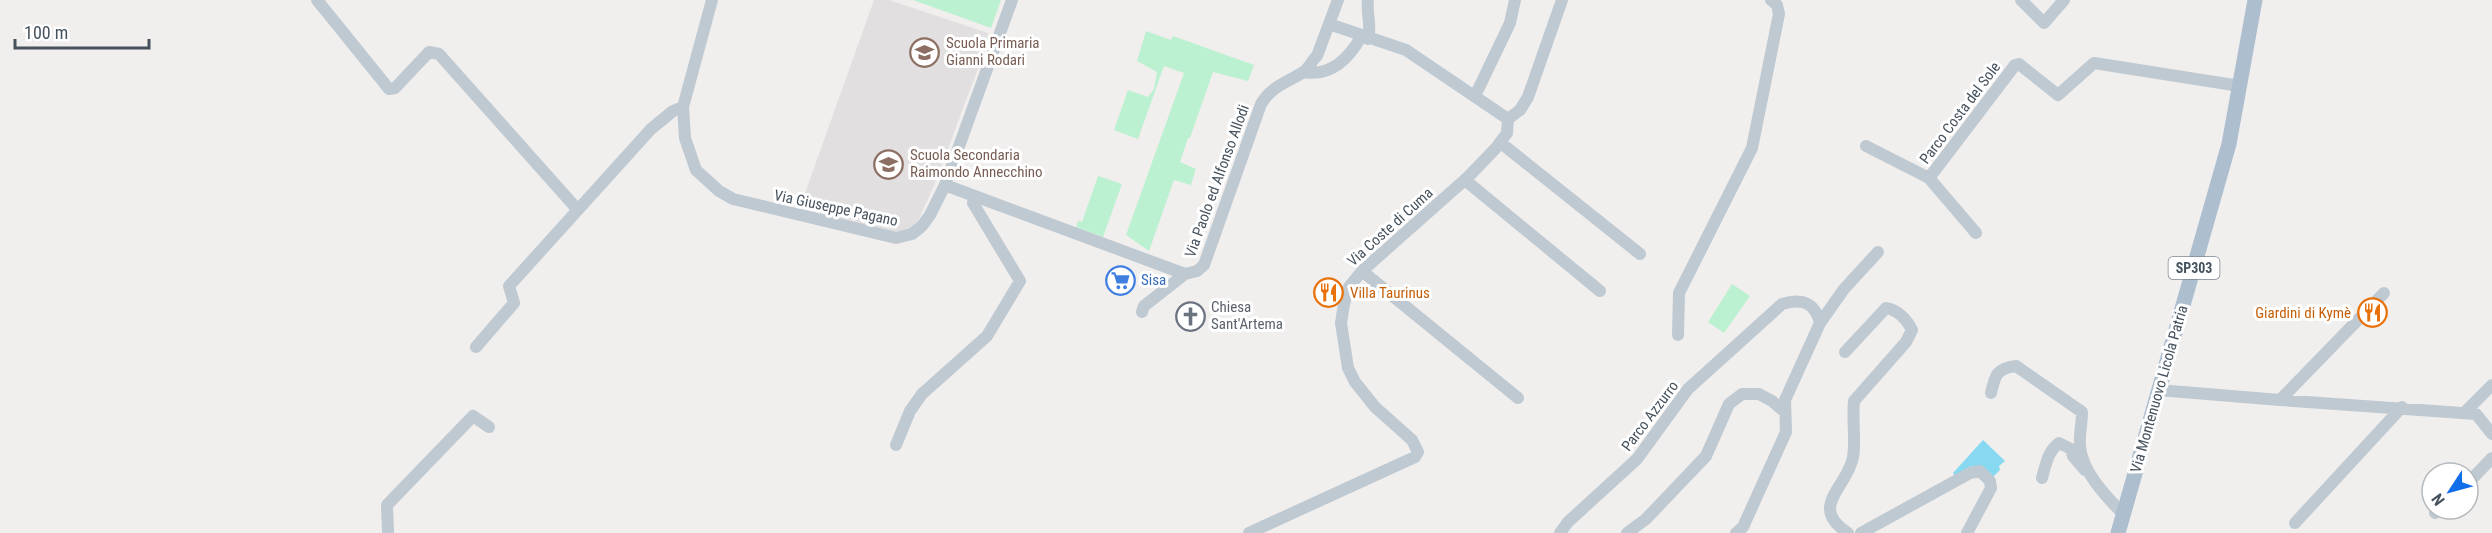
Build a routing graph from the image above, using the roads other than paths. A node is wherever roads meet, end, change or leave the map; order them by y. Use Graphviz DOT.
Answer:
graph roads {
  1 [pos="317,0"];
  2 [pos="712,0"];
  3 [pos="1012,0"];
  4 [pos="1338,0"];
  5 [pos="1368,0"];
  6 [pos="1515,0"];
  7 [pos="1563,0"];
  8 [pos="1771,0"];
  9 [pos="2020,0"];
  10 [pos="2064,0"];
  11 [pos="2255,0"];
  12 [pos="1331,19"];
  13 [pos="1365,38"];
  14 [pos="1317,56"];
  15 [pos="1329,70"];
  16 [pos="1304,72"];
  17 [pos="2240,87"];
  18 [pos="1475,96"];
  19 [pos="683,107"];
  20 [pos="1508,119"];
  21 [pos="1501,143"];
  22 [pos="1866,146"];
  23 [pos="1929,178"];
  24 [pos="1465,180"];
  25 [pos="945,185"];
  26 [pos="975,197"];
  27 [pos="577,209"];
  28 [pos="1976,233"];
  29 [pos="1878,252"];
  30 [pos="1640,254"];
  31 [pos="1362,271"];
  32 [pos="1185,274"];
  33 [pos="1600,291"];
  34 [pos="2384,293"];
  35 [pos="1142,312"];
  36 [pos="1820,323"];
  37 [pos="1678,335"];
  38 [pos="476,347"];
  39 [pos="1845,352"];
  40 [pos="2492,385"];
  41 [pos="2158,390"];
  42 [pos="1991,393"];
  43 [pos="1518,398"];
  44 [pos="2280,399"];
  45 [pos="2402,407"];
  46 [pos="1785,412"];
  47 [pos="2464,413"];
  48 [pos="489,427"];
  49 [pos="2492,434"];
  50 [pos="896,445"];
  51 [pos="2080,447"];
  52 [pos="2492,458"];
  53 [pos="2037,461"];
  54 [pos="2480,470"];
  55 [pos="2093,476"];
  56 [pos="2042,478"];
  57 [pos="2123,514"];
  58 [pos="2295,523"];
  59 [pos="388,533"];
  60 [pos="1249,533"];
  61 [pos="1560,533"];
  62 [pos="1627,533"];
  63 [pos="1736,533"];
  64 [pos="1848,533"];
  65 [pos="1856,533"];
  66 [pos="1861,533"];
  67 [pos="1967,533"];
  68 [pos="2118,533"];
  1 -- 27 [label="street"];
  2 -- 19 [label="street, Via Giuseppe Pagano"];
  3 -- 25 [label="street, Via Giuseppe Pagano"];
  4 -- 12 [label="street, Via Paolo ed Alfonso Allodi"];
  5 -- 13 [label="street"];
  6 -- 18 [label="street"];
  7 -- 20 [label="street, Via Coste di Cuma"];
  8 -- 37 [label="street"];
  9 -- 10 [label="street"];
  11 -- 17 [label="main road, Via Montenuovo Licola Patria / SP303"];
  12 -- 13 [label="street"];
  12 -- 14 [label="street, Via Paolo ed Alfonso Allodi"];
  13 -- 15 [label="street"];
  13 -- 18 [label="street"];
  14 -- 15 [label="street"];
  14 -- 16 [label="street, Via Paolo ed Alfonso Allodi"];
  15 -- 16 [label="street, Via Paolo ed Alfonso Allodi"];
  16 -- 32 [label="street, Via Paolo ed Alfonso Allodi"];
  17 -- 23 [label="street, Parco Costa del Sole"];
  17 -- 41 [label="main road, Via Montenuovo Licola Patria / SP303"];
  18 -- 20 [label="street"];
  19 -- 25 [label="street, Via Giuseppe Pagano"];
  19 -- 27 [label="street"];
  20 -- 21 [label="street, Via Coste di Cuma"];
  21 -- 24 [label="street, Via Coste di Cuma"];
  21 -- 30 [label="street"];
  22 -- 23 [label="street, Parco Costa del Sole"];
  23 -- 28 [label="street, Parco Costa del Sole"];
  24 -- 31 [label="street, Via Coste di Cuma"];
  24 -- 33 [label="street"];
  25 -- 26 [label="street"];
  26 -- 32 [label="street"];
  26 -- 50 [label="street"];
  27 -- 38 [label="street"];
  29 -- 36 [label="street"];
  31 -- 43 [label="street"];
  31 -- 60 [label="street, Via Coste di Cuma"];
  32 -- 35 [label="street, Via Paolo ed Alfonso Allodi"];
  34 -- 44 [label="street"];
  36 -- 46 [label="street"];
  36 -- 61 [label="street, Parco Azzurro"];
  39 -- 64 [label="street"];
  40 -- 47 [label="street"];
  41 -- 44 [label="street"];
  41 -- 57 [label="main road, Via Montenuovo Licola Patria / SP303"];
  42 -- 51 [label="street"];
  44 -- 45 [label="street"];
  45 -- 47 [label="street"];
  45 -- 58 [label="street"];
  46 -- 62 [label="street"];
  46 -- 63 [label="street"];
  47 -- 49 [label="street"];
  48 -- 59 [label="street"];
  51 -- 53 [label="street"];
  51 -- 55 [label="street"];
  52 -- 54 [label="street"];
  55 -- 56 [label="street"];
  55 -- 57 [label="street"];
  57 -- 68 [label="main road, Via Montenuovo Licola Patria / SP303"];
  65 -- 66 [label="street"];
  66 -- 67 [label="street"];
}
